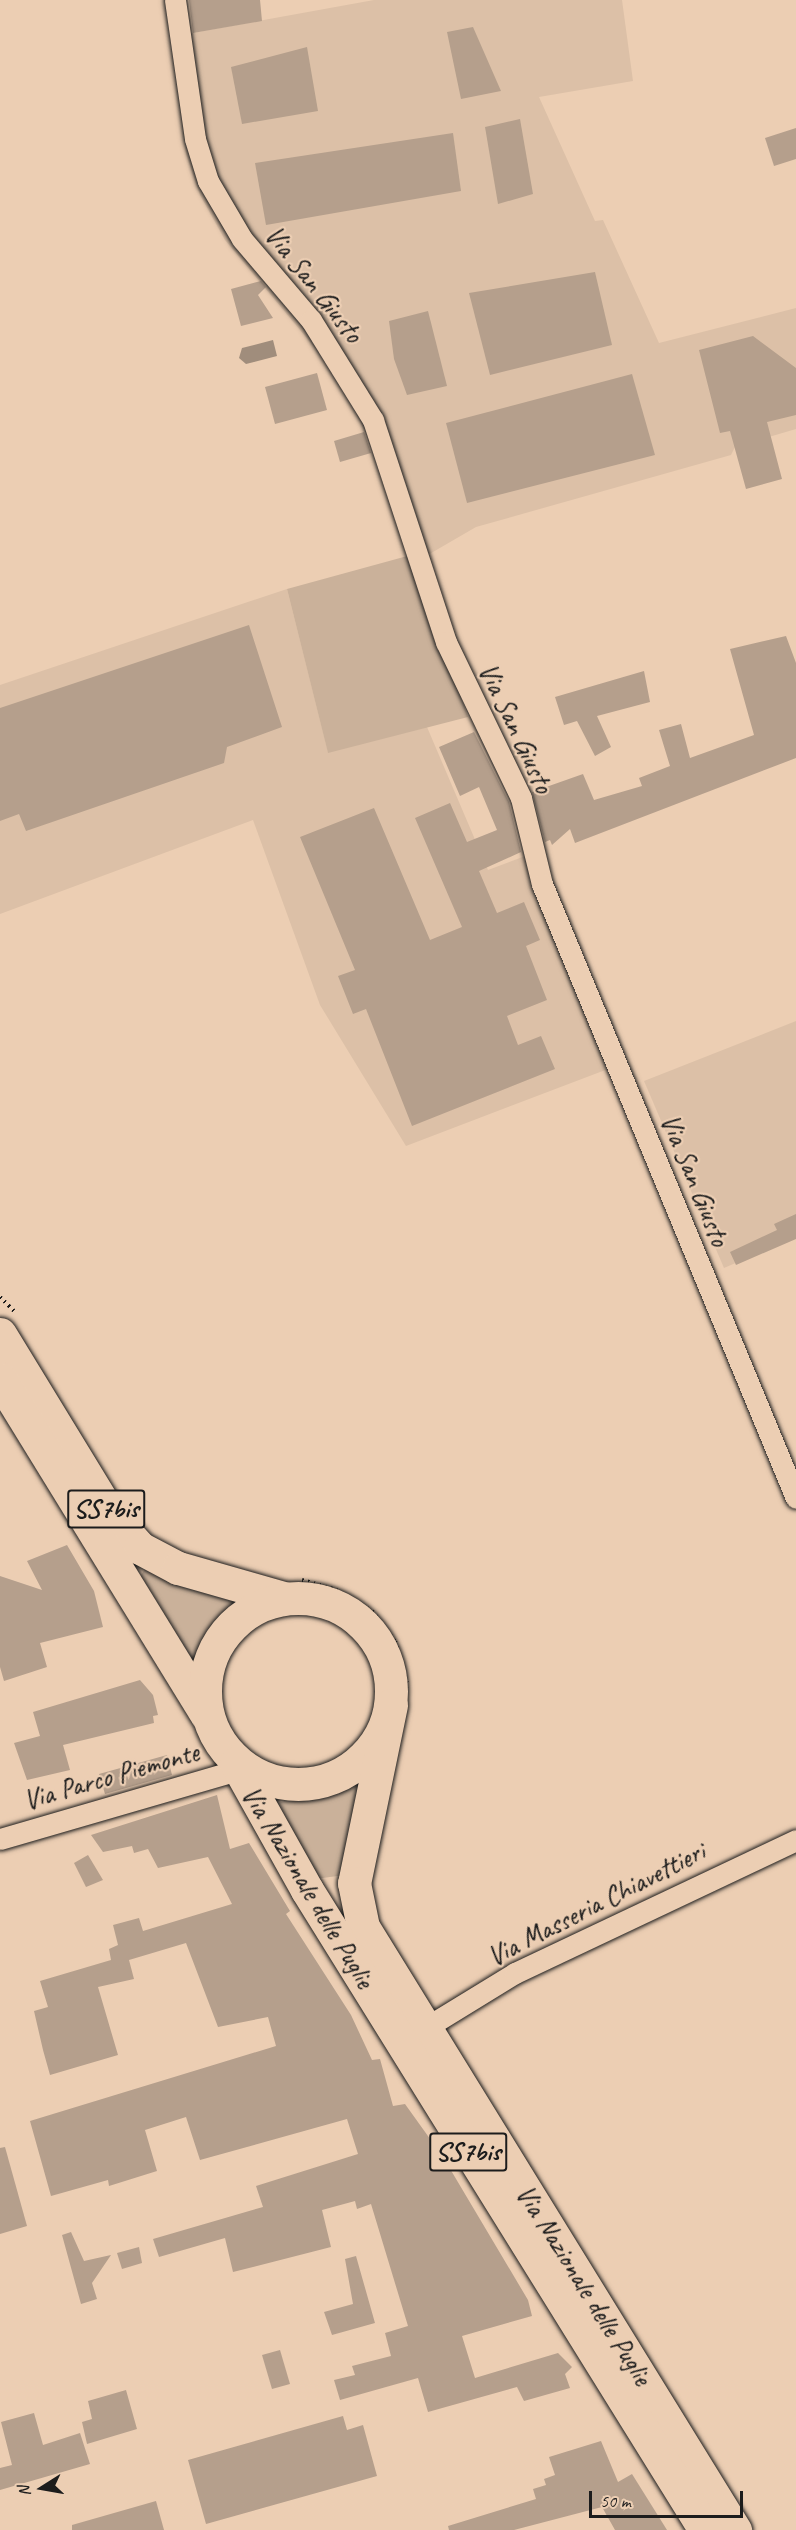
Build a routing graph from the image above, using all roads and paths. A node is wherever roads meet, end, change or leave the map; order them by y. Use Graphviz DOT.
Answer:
graph roads {
  1 [pos="175,0"];
  2 [pos="0,1297"];
  3 [pos="10,1326"];
  4 [pos="0,1379"];
  5 [pos="796,1498"];
  6 [pos="290,1588"];
  7 [pos="400,1698"];
  8 [pos="206,1714"];
  9 [pos="237,1767"];
  10 [pos="0,1839"];
  11 [pos="796,1840"];
  12 [pos="430,2033"];
  13 [pos="705,2530"];
  14 [pos="735,2530"];
  1 -- 5 [label="street, Via San Giusto"];
  2 -- 3 [label="path"];
  3 -- 6 [label="main road, Via Nazionale delle Puglie / SS7bis"];
  4 -- 8 [label="main road, Via Nazionale delle Puglie / SS7bis"];
  6 -- 7 [label="main road, Via Nazionale delle Puglie / SS7bis"];
  6 -- 7 [label="path"];
  6 -- 8 [label="main road, Via Nazionale delle Puglie / SS7bis"];
  7 -- 9 [label="main road, Via Nazionale delle Puglie / SS7bis"];
  7 -- 12 [label="main road, Via Nazionale delle Puglie / SS7bis"];
  8 -- 9 [label="main road, Via Nazionale delle Puglie / SS7bis"];
  9 -- 10 [label="street, Via Parco Piemonte"];
  9 -- 13 [label="main road, Via Nazionale delle Puglie / SS7bis"];
  11 -- 12 [label="street, Via Masseria Chiavettieri"];
  12 -- 14 [label="main road, Via Nazionale delle Puglie / SS7bis"];
}
